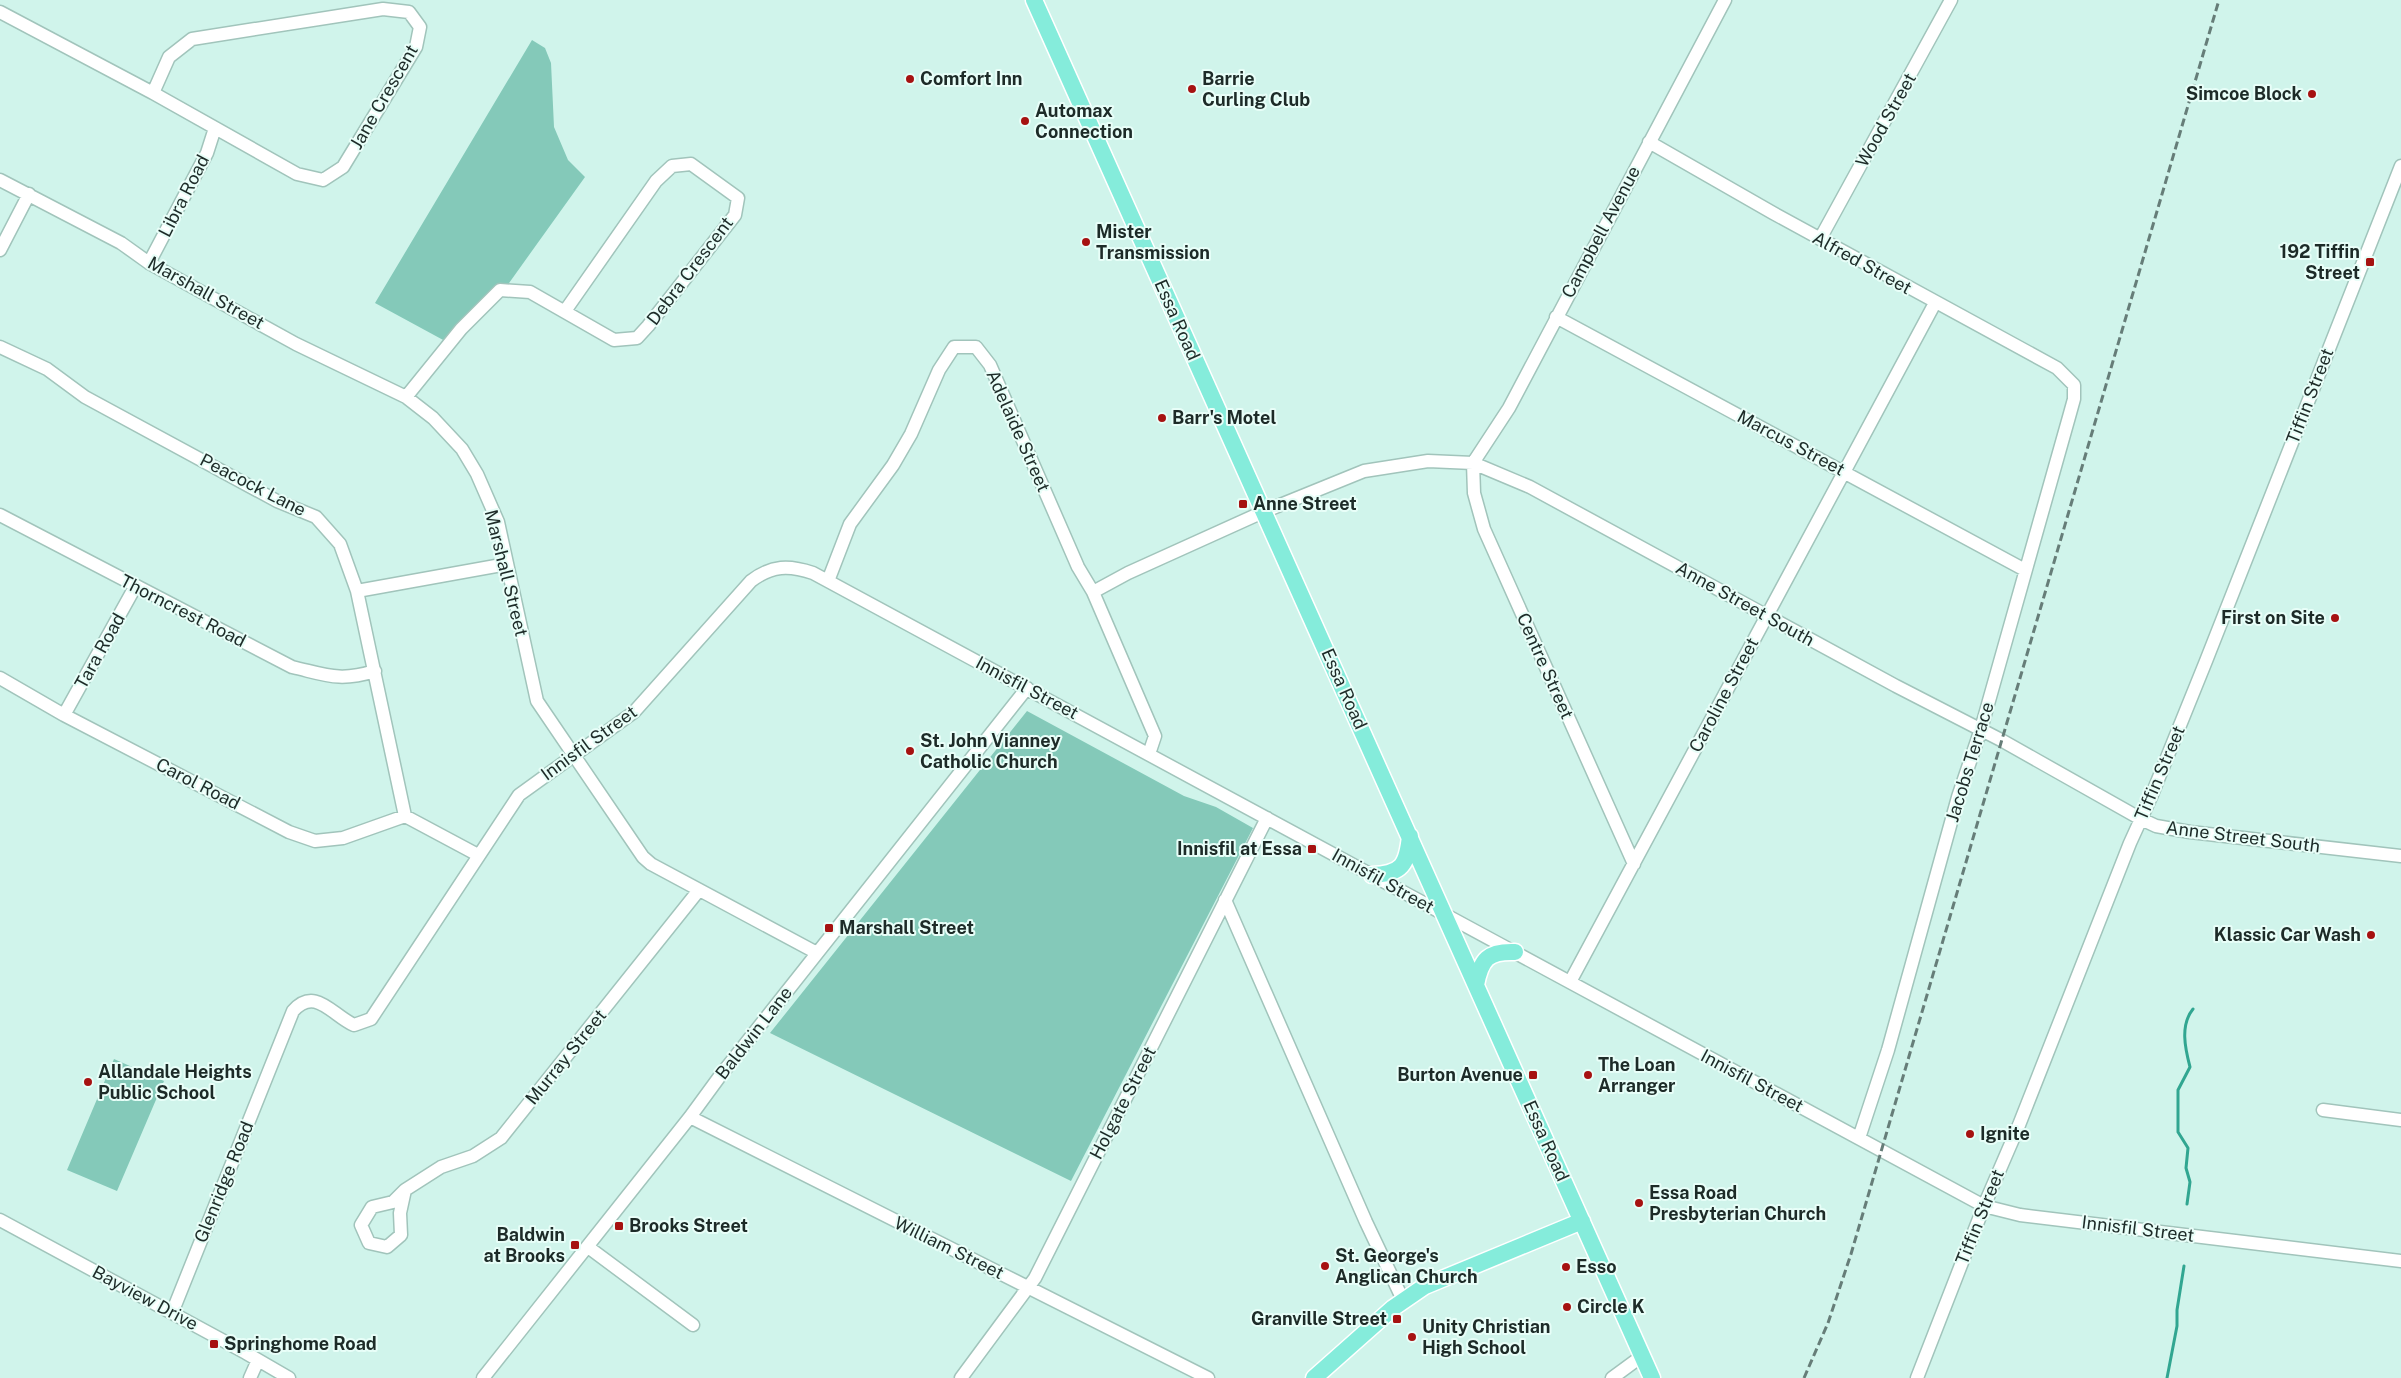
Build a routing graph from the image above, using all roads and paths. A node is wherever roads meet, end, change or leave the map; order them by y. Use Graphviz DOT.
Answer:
graph roads {
  1 [pos="1034,0"];
  2 [pos="1725,0"];
  3 [pos="1952,0"];
  4 [pos="0,12"];
  5 [pos="153,93"];
  6 [pos="215,128"];
  7 [pos="1649,142"];
  8 [pos="2401,166"];
  9 [pos="0,180"];
  10 [pos="29,194"];
  11 [pos="1820,239"];
  12 [pos="0,250"];
  13 [pos="149,263"];
  14 [pos="1934,303"];
  15 [pos="565,310"];
  16 [pos="1556,317"];
  17 [pos="0,347"];
  18 [pos="2074,385"];
  19 [pos="406,397"];
  20 [pos="1473,463"];
  21 [pos="1843,472"];
  22 [pos="1263,512"];
  23 [pos="0,515"];
  24 [pos="507,564"];
  25 [pos="2025,570"];
  26 [pos="828,581"];
  27 [pos="135,587"];
  28 [pos="358,591"];
  29 [pos="1093,592"];
  30 [pos="1766,616"];
  31 [pos="375,671"];
  32 [pos="0,678"];
  33 [pos="1028,688"];
  34 [pos="64,715"];
  35 [pos="1981,729"];
  36 [pos="1150,754"];
  37 [pos="574,756"];
  38 [pos="405,816"];
  39 [pos="1267,818"];
  40 [pos="2141,819"];
  41 [pos="1410,836"];
  42 [pos="478,855"];
  43 [pos="2401,856"];
  44 [pos="1634,864"];
  45 [pos="1372,875"];
  46 [pos="699,890"];
  47 [pos="1225,900"];
  48 [pos="1446,916"];
  49 [pos="1515,952"];
  50 [pos="817,953"];
  51 [pos="1570,982"];
  52 [pos="1476,985"];
  53 [pos="2323,1110"];
  54 [pos="690,1117"];
  55 [pos="2401,1120"];
  56 [pos="1859,1138"];
  57 [pos="405,1190"];
  58 [pos="1984,1206"];
  59 [pos="0,1220"];
  60 [pos="1582,1221"];
  61 [pos="588,1247"];
  62 [pos="2401,1261"];
  63 [pos="1028,1287"];
  64 [pos="1403,1300"];
  65 [pos="172,1313"];
  66 [pos="693,1325"];
  67 [pos="1642,1356"];
  68 [pos="258,1360"];
  69 [pos="250,1378"];
  70 [pos="289,1378"];
  71 [pos="483,1378"];
  72 [pos="961,1378"];
  73 [pos="1208,1378"];
  74 [pos="1314,1378"];
  75 [pos="1612,1378"];
  76 [pos="1652,1378"];
  77 [pos="1917,1378"];
  1 -- 22 [label="main road, Essa Road"];
  2 -- 7 [label="street, Campbell Avenue"];
  3 -- 11 [label="street, Wood Street"];
  4 -- 5 [label="street, Jane Crescent"];
  5 -- 6 [label="street, Jane Crescent"];
  5 -- 6 [label="street, Jane Crescent"];
  6 -- 13 [label="street, Libra Road"];
  7 -- 11 [label="street, Alfred Street"];
  7 -- 16 [label="street, Campbell Avenue"];
  8 -- 40 [label="street, Tiffin Street"];
  9 -- 10 [label="street, Marshall Street"];
  10 -- 12 [label="street"];
  10 -- 13 [label="street, Marshall Street"];
  11 -- 14 [label="street, Alfred Street"];
  13 -- 19 [label="street, Marshall Street"];
  14 -- 18 [label="street, Alfred Street"];
  14 -- 21 [label="street, Caroline Street"];
  15 -- 15 [label="street, Debra Crescent"];
  15 -- 19 [label="street, Debra Crescent"];
  16 -- 20 [label="street, Campbell Avenue"];
  16 -- 21 [label="street, Marcus Street"];
  17 -- 28 [label="street, Peacock Lane"];
  18 -- 25 [label="street, Jacobs Terrace"];
  19 -- 24 [label="street, Marshall Street"];
  20 -- 22 [label="street, Anne Street South"];
  20 -- 30 [label="street, Anne Street South"];
  20 -- 44 [label="street, Centre Street"];
  21 -- 25 [label="street, Marcus Street"];
  21 -- 30 [label="street, Caroline Street"];
  22 -- 29 [label="street, Anne Street South"];
  22 -- 41 [label="main road, Essa Road"];
  23 -- 27 [label="street, Thorncrest Road"];
  24 -- 28 [label="street"];
  24 -- 37 [label="street, Marshall Street"];
  25 -- 35 [label="street, Jacobs Terrace"];
  26 -- 29 [label="street, Adelaide Street"];
  26 -- 33 [label="street, Innisfil Street"];
  26 -- 37 [label="street, Innisfil Street"];
  27 -- 31 [label="street, Thorncrest Road"];
  27 -- 34 [label="street, Tara Road"];
  28 -- 31 [label="street, Peacock Lane"];
  29 -- 36 [label="street, Adelaide Street"];
  30 -- 35 [label="street, Anne Street South"];
  30 -- 44 [label="street, Caroline Street"];
  31 -- 38 [label="street, Peacock Lane"];
  32 -- 34 [label="street, Carol Road"];
  33 -- 36 [label="street, Innisfil Street"];
  33 -- 50 [label="street, Baldwin Lane"];
  34 -- 38 [label="street, Carol Road"];
  35 -- 40 [label="street, Anne Street South"];
  35 -- 56 [label="street, Jacobs Terrace"];
  36 -- 39 [label="street, Innisfil Street"];
  37 -- 42 [label="street, Innisfil Street"];
  37 -- 46 [label="street, Marshall Street"];
  38 -- 42 [label="street"];
  39 -- 45 [label="street, Innisfil Street"];
  39 -- 47 [label="street, Holgate Street"];
  40 -- 43 [label="street, Anne Street South"];
  40 -- 58 [label="street, Tiffin Street"];
  41 -- 45 [label="main road"];
  41 -- 48 [label="main road, Essa Road"];
  42 -- 65 [label="street, Glenridge Road"];
  44 -- 51 [label="street, Caroline Street"];
  45 -- 48 [label="street, Innisfil Street"];
  46 -- 50 [label="street, Marshall Street"];
  46 -- 57 [label="street, Murray Street"];
  47 -- 63 [label="street, Holgate Street"];
  47 -- 64 [label="street"];
  48 -- 49 [label="street, Innisfil Street"];
  48 -- 52 [label="main road, Essa Road"];
  49 -- 51 [label="street, Innisfil Street"];
  49 -- 52 [label="main road"];
  50 -- 54 [label="street, Baldwin Lane"];
  51 -- 56 [label="street, Innisfil Street"];
  52 -- 60 [label="main road, Essa Road"];
  53 -- 55 [label="street"];
  54 -- 61 [label="street, Baldwin Lane"];
  54 -- 63 [label="street, William Street"];
  56 -- 58 [label="street, Innisfil Street"];
  57 -- 57 [label="street, Murray Street"];
  58 -- 62 [label="street, Innisfil Street"];
  58 -- 77 [label="street, Tiffin Street"];
  59 -- 65 [label="street, Bayview Drive"];
  60 -- 64 [label="main road"];
  60 -- 67 [label="main road, Essa Road"];
  61 -- 66 [label="street"];
  61 -- 71 [label="street, Baldwin Lane"];
  63 -- 72 [label="street, Holgate Street"];
  63 -- 73 [label="street, William Street"];
  64 -- 74 [label="main road"];
  65 -- 68 [label="street, Bayview Drive"];
  67 -- 75 [label="street"];
  67 -- 76 [label="main road, Essa Road"];
  68 -- 69 [label="street"];
  68 -- 70 [label="street, Bayview Drive"];
}
